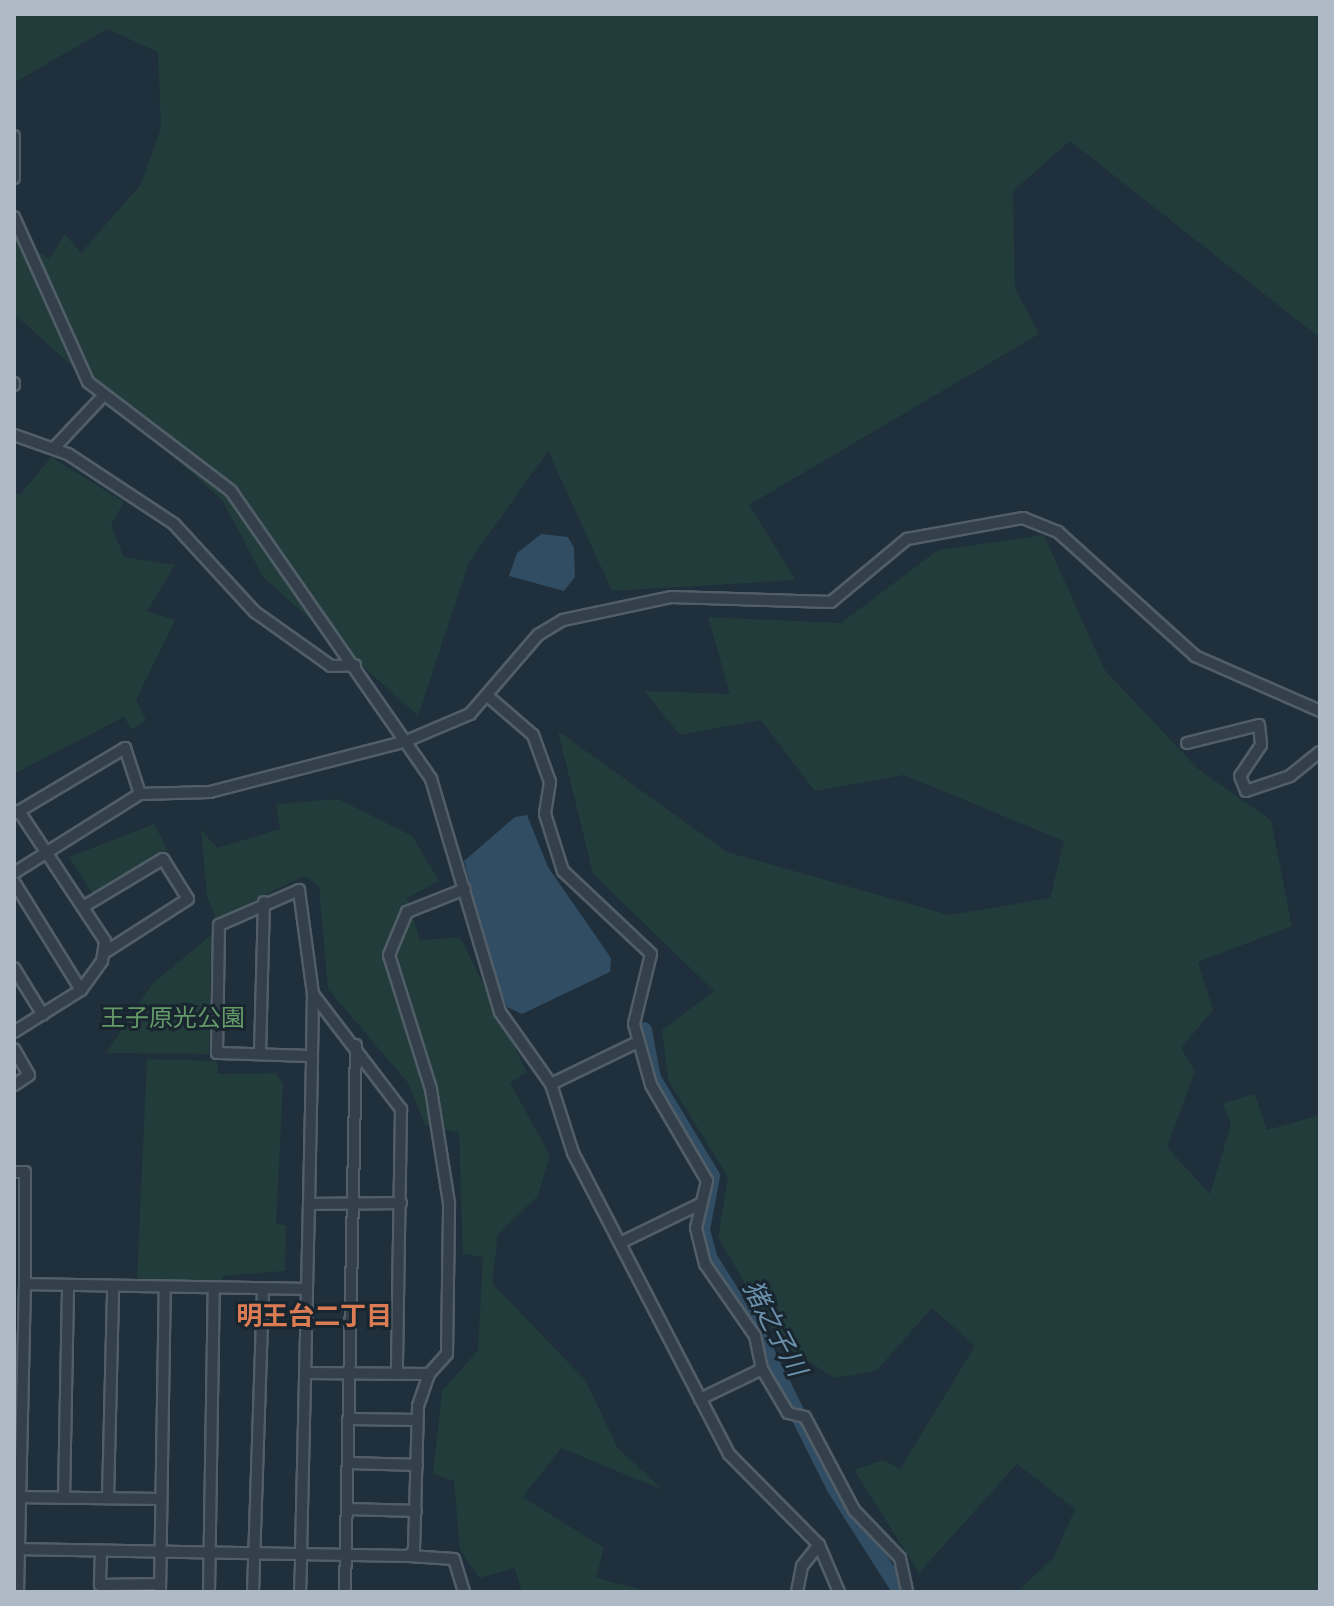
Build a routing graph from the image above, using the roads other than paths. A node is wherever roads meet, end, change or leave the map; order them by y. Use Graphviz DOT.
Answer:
graph roads {
  1 [pos="14,136"];
  2 [pos="14,178"];
  3 [pos="14,217"];
  4 [pos="103,396"];
  5 [pos="14,435"];
  6 [pos="54,448"];
  7 [pos="355,665"];
  8 [pos="490,698"];
  9 [pos="1320,711"];
  10 [pos="404,742"];
  11 [pos="1187,743"];
  12 [pos="1320,752"];
  13 [pos="140,794"];
  14 [pos="17,812"];
  15 [pos="47,852"];
  16 [pos="14,873"];
  17 [pos="14,882"];
  18 [pos="465,889"];
  19 [pos="264,902"];
  20 [pos="83,907"];
  21 [pos="104,953"];
  22 [pos="14,968"];
  23 [pos="81,990"];
  24 [pos="313,994"];
  25 [pos="43,1015"];
  26 [pos="14,1032"];
  27 [pos="638,1042"];
  28 [pos="356,1045"];
  29 [pos="14,1049"];
  30 [pos="260,1053"];
  31 [pos="312,1056"];
  32 [pos="551,1084"];
  33 [pos="14,1085"];
  34 [pos="14,1172"];
  35 [pos="355,1202"];
  36 [pos="401,1203"];
  37 [pos="309,1204"];
  38 [pos="700,1204"];
  39 [pos="620,1243"];
  40 [pos="25,1284"];
  41 [pos="68,1286"];
  42 [pos="113,1287"];
  43 [pos="165,1287"];
  44 [pos="307,1289"];
  45 [pos="214,1290"];
  46 [pos="263,1290"];
  47 [pos="18,1343"];
  48 [pos="762,1369"];
  49 [pos="305,1373"];
  50 [pos="350,1373"];
  51 [pos="397,1374"];
  52 [pos="429,1374"];
  53 [pos="700,1399"];
  54 [pos="350,1419"];
  55 [pos="417,1420"];
  56 [pos="350,1463"];
  57 [pos="417,1465"];
  58 [pos="16,1497"];
  59 [pos="64,1498"];
  60 [pos="108,1498"];
  61 [pos="161,1499"];
  62 [pos="349,1509"];
  63 [pos="416,1511"];
  64 [pos="819,1545"];
  65 [pos="16,1549"];
  66 [pos="211,1551"];
  67 [pos="254,1551"];
  68 [pos="101,1552"];
  69 [pos="160,1552"];
  70 [pos="301,1554"];
  71 [pos="346,1554"];
  72 [pos="409,1556"];
  73 [pos="160,1588"];
  74 [pos="18,1592"];
  75 [pos="209,1592"];
  76 [pos="253,1592"];
  77 [pos="300,1592"];
  78 [pos="345,1592"];
  79 [pos="464,1592"];
  80 [pos="797,1592"];
  81 [pos="839,1592"];
  82 [pos="907,1592"];
  1 -- 2 [label="street"];
  3 -- 4 [label="street"];
  4 -- 6 [label="street"];
  4 -- 7 [label="street"];
  5 -- 6 [label="street"];
  6 -- 7 [label="street"];
  7 -- 10 [label="street"];
  8 -- 9 [label="street"];
  8 -- 10 [label="street"];
  8 -- 27 [label="street"];
  10 -- 13 [label="street"];
  10 -- 18 [label="street"];
  11 -- 12 [label="street"];
  13 -- 14 [label="street"];
  13 -- 15 [label="street"];
  14 -- 15 [label="street"];
  15 -- 16 [label="street"];
  15 -- 20 [label="street"];
  17 -- 23 [label="street"];
  18 -- 32 [label="street"];
  18 -- 52 [label="street"];
  19 -- 24 [label="street"];
  19 -- 30 [label="street"];
  19 -- 30 [label="street"];
  20 -- 21 [label="street"];
  20 -- 21 [label="street"];
  21 -- 23 [label="street"];
  22 -- 25 [label="street"];
  23 -- 25 [label="street"];
  24 -- 28 [label="street"];
  24 -- 31 [label="street"];
  25 -- 26 [label="street"];
  27 -- 32 [label="street"];
  27 -- 38 [label="street"];
  28 -- 35 [label="street"];
  28 -- 36 [label="street"];
  29 -- 33 [label="street"];
  30 -- 31 [label="street"];
  31 -- 37 [label="street"];
  32 -- 39 [label="street"];
  34 -- 40 [label="street"];
  35 -- 36 [label="street"];
  35 -- 37 [label="street"];
  35 -- 50 [label="street"];
  36 -- 51 [label="street"];
  37 -- 44 [label="street"];
  38 -- 39 [label="street"];
  38 -- 48 [label="street"];
  39 -- 53 [label="street"];
  40 -- 41 [label="street"];
  40 -- 47 [label="street"];
  41 -- 42 [label="street"];
  41 -- 59 [label="street"];
  42 -- 43 [label="street"];
  42 -- 60 [label="street"];
  43 -- 45 [label="street"];
  43 -- 61 [label="street"];
  44 -- 46 [label="street"];
  44 -- 49 [label="street"];
  45 -- 46 [label="street"];
  45 -- 66 [label="street"];
  46 -- 67 [label="street"];
  47 -- 58 [label="street"];
  48 -- 53 [label="street"];
  48 -- 82 [label="street"];
  49 -- 50 [label="street"];
  49 -- 70 [label="street"];
  50 -- 51 [label="street"];
  50 -- 54 [label="street"];
  51 -- 52 [label="street"];
  52 -- 55 [label="street"];
  53 -- 64 [label="street"];
  54 -- 55 [label="street"];
  54 -- 56 [label="street"];
  55 -- 57 [label="street"];
  56 -- 57 [label="street"];
  56 -- 62 [label="street"];
  57 -- 63 [label="street"];
  58 -- 59 [label="street"];
  58 -- 65 [label="street"];
  59 -- 60 [label="street"];
  60 -- 61 [label="street"];
  61 -- 69 [label="street"];
  62 -- 63 [label="street"];
  62 -- 71 [label="street"];
  63 -- 72 [label="street"];
  64 -- 80 [label="street"];
  64 -- 81 [label="street"];
  65 -- 68 [label="street"];
  65 -- 74 [label="street"];
  66 -- 67 [label="street"];
  66 -- 69 [label="street"];
  66 -- 75 [label="street"];
  67 -- 70 [label="street"];
  67 -- 76 [label="street"];
  68 -- 69 [label="street"];
  68 -- 73 [label="street"];
  69 -- 73 [label="street"];
  70 -- 71 [label="street"];
  70 -- 77 [label="street"];
  71 -- 72 [label="street"];
  71 -- 78 [label="street"];
  72 -- 79 [label="street"];
}
